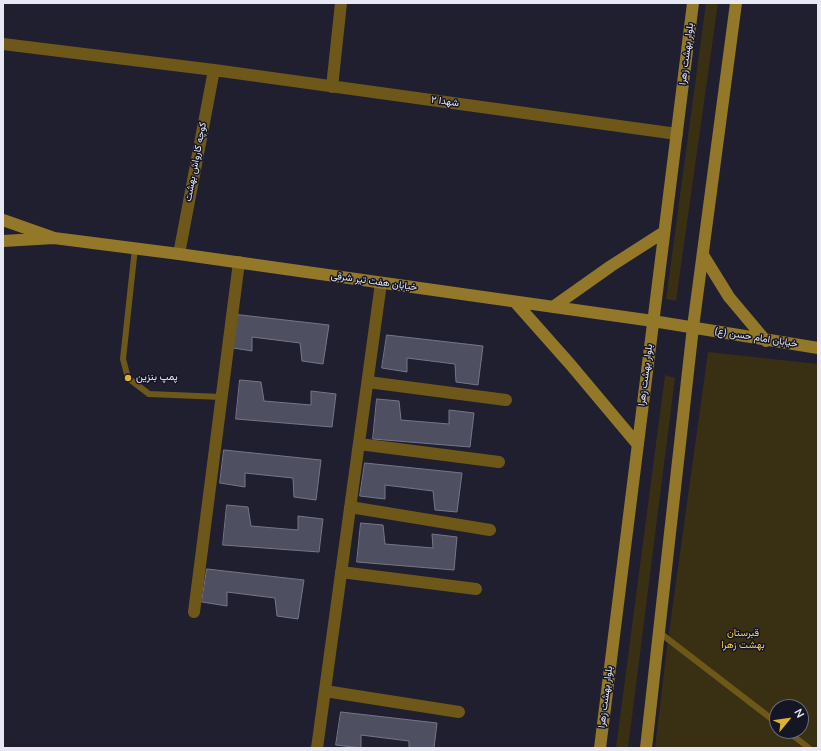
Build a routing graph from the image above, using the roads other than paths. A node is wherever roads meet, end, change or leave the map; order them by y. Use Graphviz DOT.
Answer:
graph roads {
  1 [pos="342,3"];
  2 [pos="693,3"];
  3 [pos="736,3"];
  4 [pos="3,44"];
  5 [pos="214,70"];
  6 [pos="332,87"];
  7 [pos="677,134"];
  8 [pos="3,220"];
  9 [pos="664,232"];
  10 [pos="54,238"];
  11 [pos="3,241"];
  12 [pos="135,248"];
  13 [pos="178,254"];
  14 [pos="703,255"];
  15 [pos="239,262"];
  16 [pos="381,283"];
  17 [pos="515,302"];
  18 [pos="553,307"];
  19 [pos="653,321"];
  20 [pos="693,328"];
  21 [pos="766,341"];
  22 [pos="818,348"];
  23 [pos="368,382"];
  24 [pos="222,397"];
  25 [pos="506,400"];
  26 [pos="359,444"];
  27 [pos="638,445"];
  28 [pos="499,462"];
  29 [pos="350,507"];
  30 [pos="490,530"];
  31 [pos="341,572"];
  32 [pos="476,589"];
  33 [pos="194,612"];
  34 [pos="660,633"];
  35 [pos="325,691"];
  36 [pos="459,712"];
  37 [pos="769,718"];
  38 [pos="797,739"];
  39 [pos="317,748"];
  40 [pos="600,748"];
  41 [pos="646,748"];
  42 [pos="809,748"];
  1 -- 6 [label="street"];
  2 -- 7 [label="main road, بلوار بهشت زهرا"];
  3 -- 14 [label="main road"];
  4 -- 5 [label="street, شهدا ۲"];
  5 -- 6 [label="street, شهدا ۲"];
  5 -- 13 [label="street, کوچه کارواش بهشت"];
  6 -- 7 [label="street, شهدا ۲"];
  7 -- 9 [label="main road, بلوار بهشت زهرا"];
  8 -- 10 [label="main road, خیابان هفت تیر شرقی"];
  9 -- 18 [label="main road"];
  9 -- 19 [label="main road, بلوار بهشت زهرا"];
  10 -- 11 [label="main road, خیابان هفت تیر شرقی"];
  10 -- 12 [label="main road, خیابان هفت تیر شرقی"];
  12 -- 13 [label="main road, خیابان هفت تیر شرقی"];
  12 -- 24 [label="lane"];
  13 -- 15 [label="main road, خیابان هفت تیر شرقی"];
  14 -- 20 [label="main road"];
  14 -- 21 [label="main road"];
  15 -- 16 [label="main road, خیابان هفت تیر شرقی"];
  15 -- 24 [label="street"];
  16 -- 17 [label="main road, خیابان هفت تیر شرقی"];
  16 -- 23 [label="street"];
  17 -- 18 [label="main road, خیابان هفت تیر شرقی"];
  17 -- 27 [label="main road"];
  18 -- 19 [label="main road, خیابان هفت تیر شرقی"];
  19 -- 20 [label="main road, خیابان هفت تیر شرقی"];
  19 -- 27 [label="main road, بلوار بهشت زهرا"];
  20 -- 21 [label="main road, خیابان امام حسن (ع)"];
  20 -- 34 [label="main road"];
  21 -- 22 [label="main road, خیابان امام حسن (ع)"];
  23 -- 25 [label="street"];
  23 -- 26 [label="street"];
  24 -- 33 [label="street"];
  26 -- 28 [label="street"];
  26 -- 29 [label="street"];
  27 -- 40 [label="main road, بلوار بهشت زهرا"];
  29 -- 30 [label="street"];
  29 -- 31 [label="street"];
  31 -- 32 [label="street"];
  31 -- 35 [label="street"];
  34 -- 37 [label="lane"];
  34 -- 41 [label="main road"];
  35 -- 36 [label="street"];
  35 -- 39 [label="street"];
  38 -- 42 [label="lane"];
}
